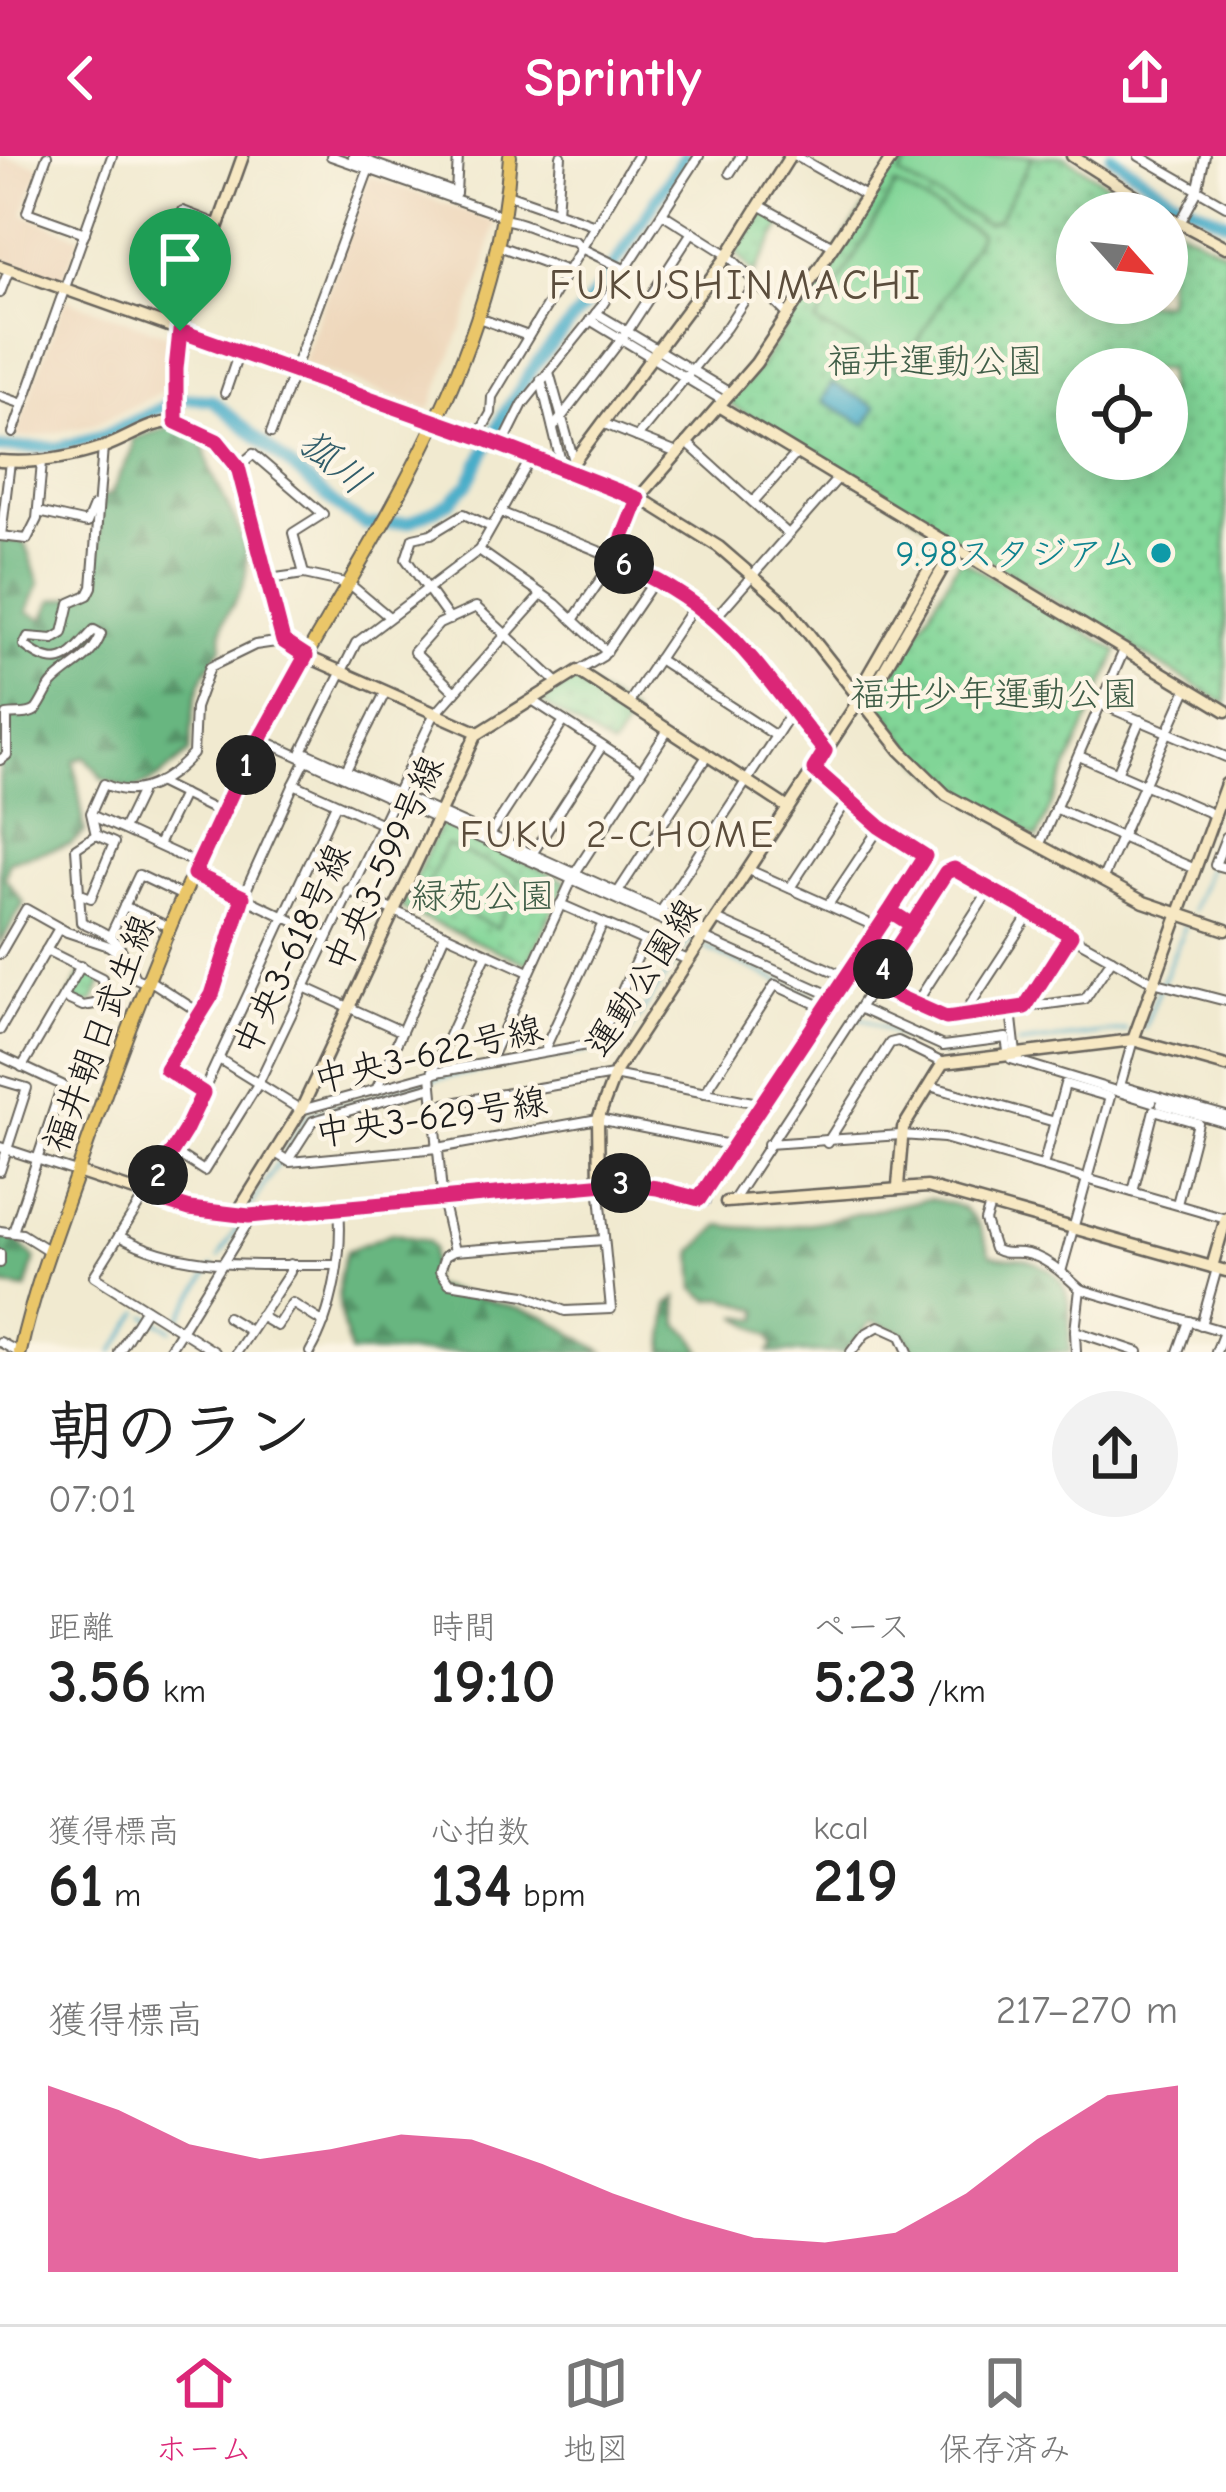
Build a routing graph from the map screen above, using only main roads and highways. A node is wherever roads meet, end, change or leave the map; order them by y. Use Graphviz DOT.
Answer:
graph roads {
  1 [pos="510,156"];
  2 [pos="19,1352"];
  1 -- 2 [label="main road, 福井朝日武生線"];
}
